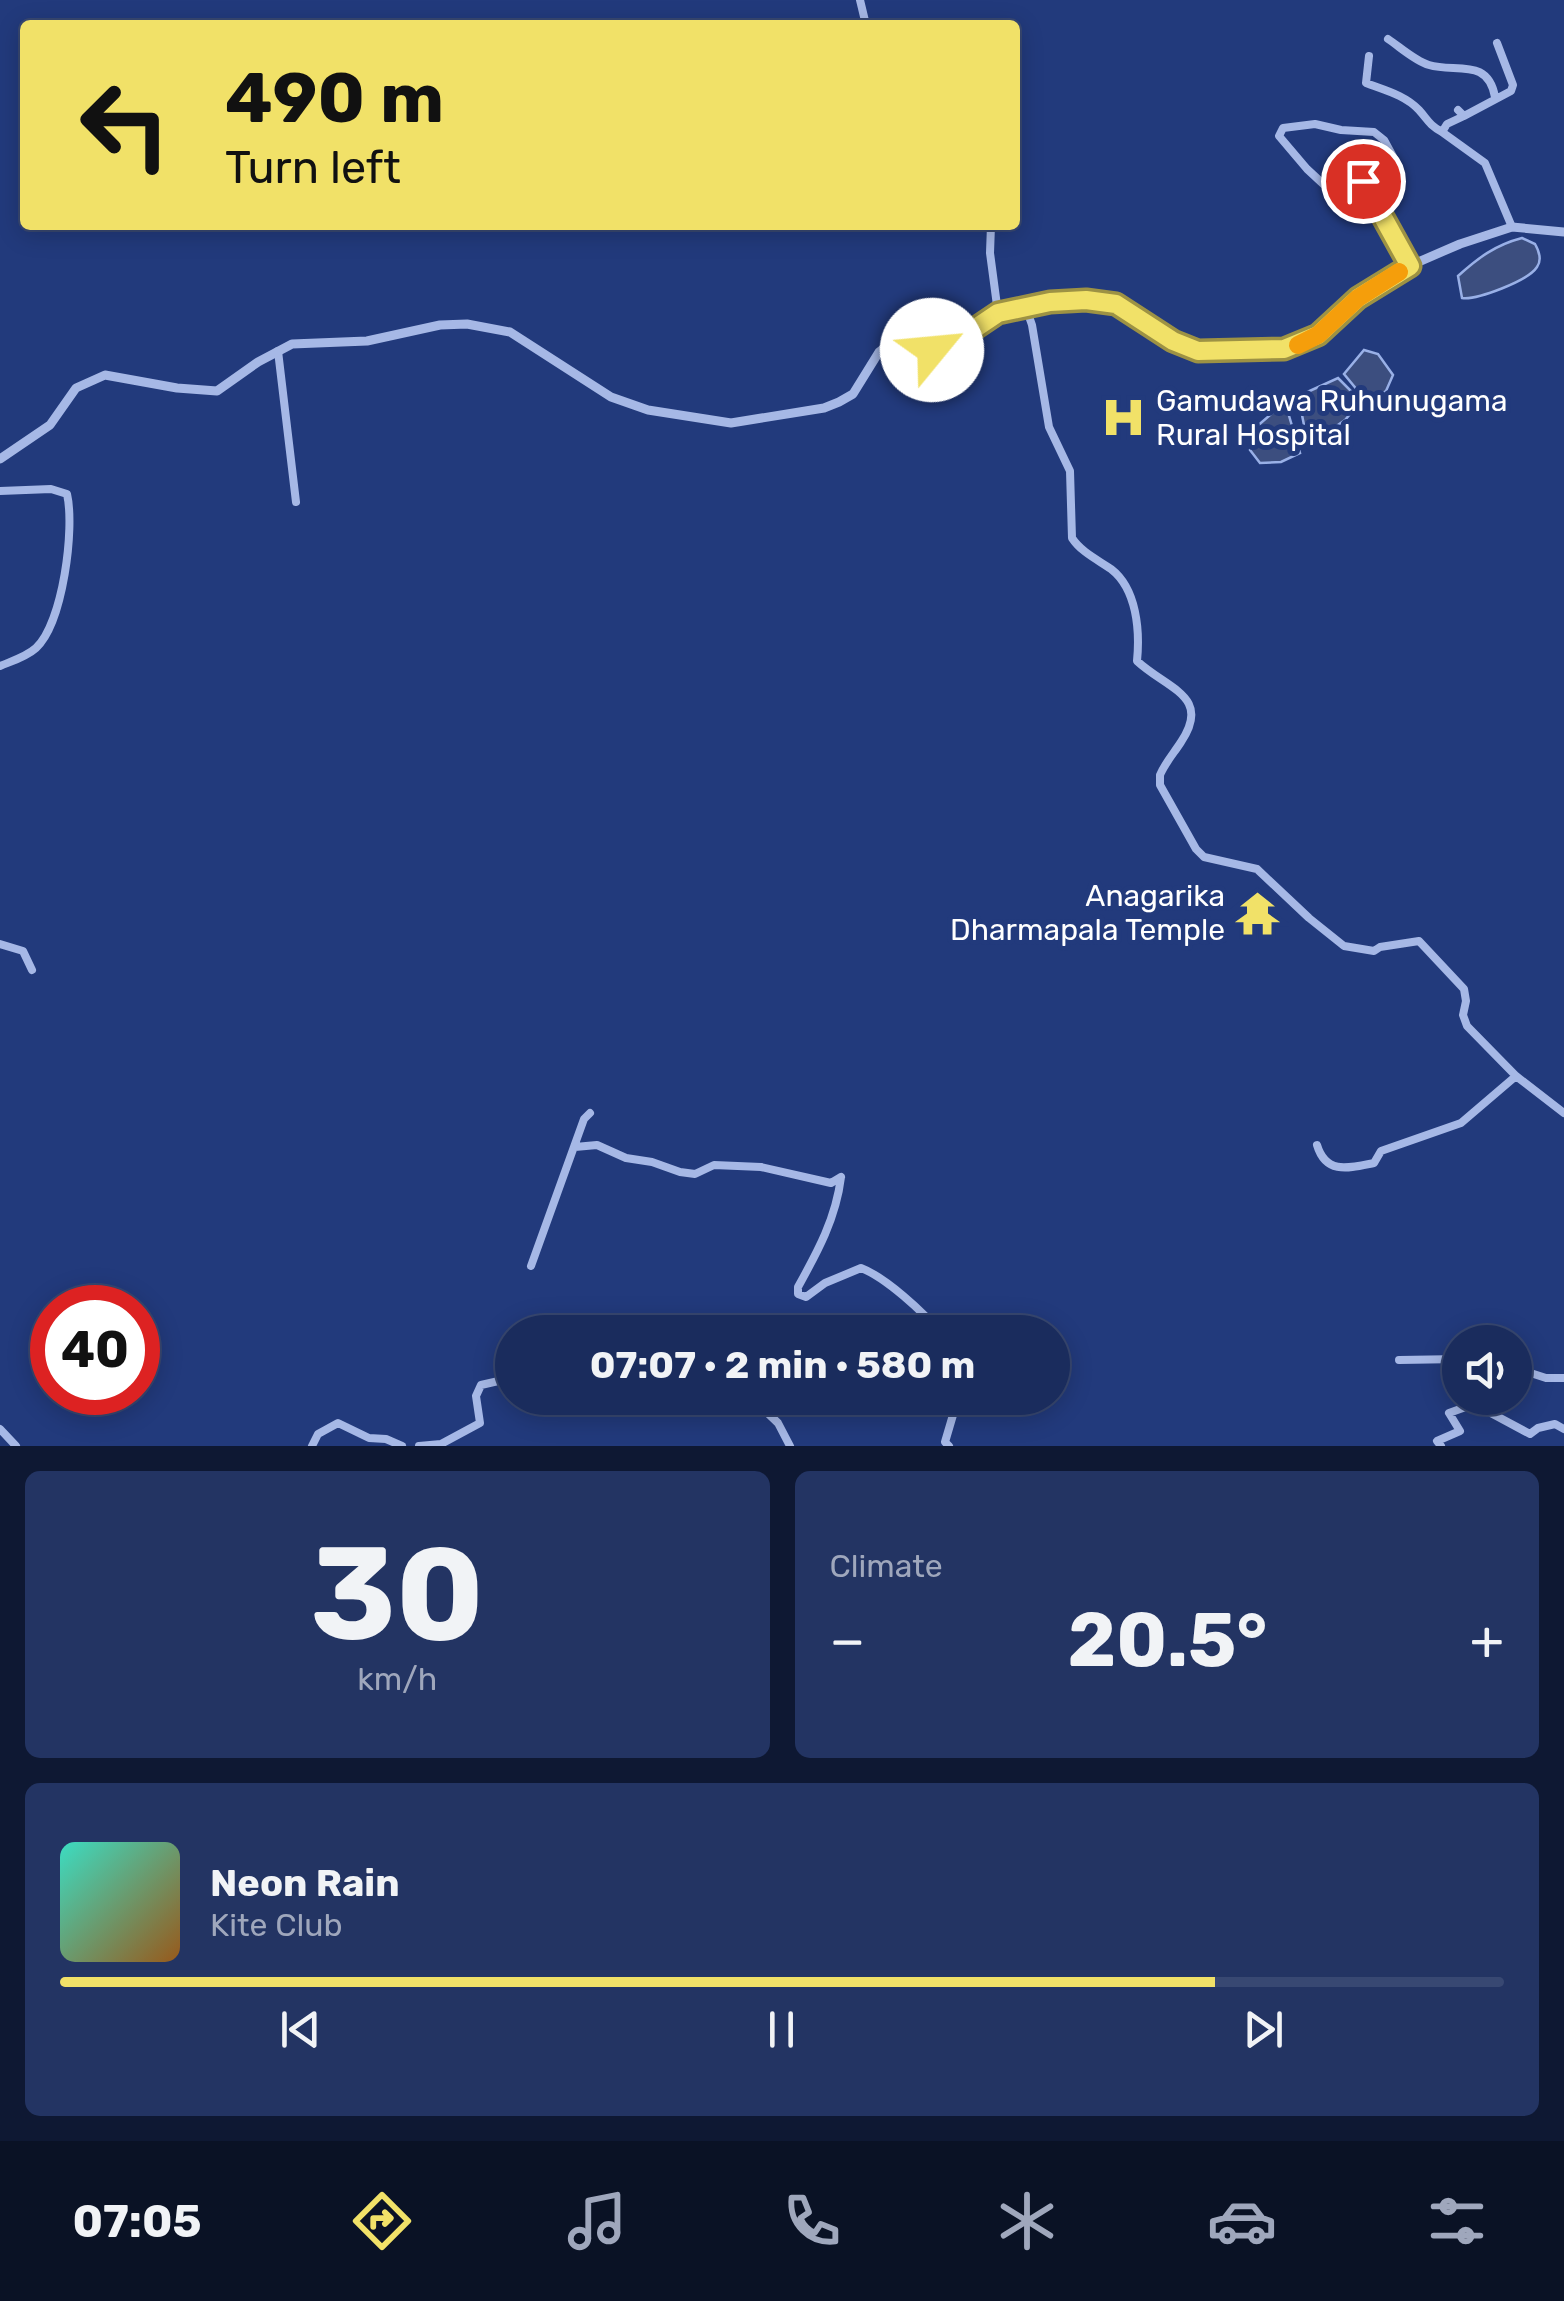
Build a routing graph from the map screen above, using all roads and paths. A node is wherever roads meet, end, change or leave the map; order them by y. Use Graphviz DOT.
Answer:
graph roads {
  1 [pos="1388,39"];
  2 [pos="1497,43"];
  3 [pos="1369,56"];
  4 [pos="1494,98"];
  5 [pos="1442,132"];
  6 [pos="1363,181"];
  7 [pos="1512,227"];
  8 [pos="992,230"];
  9 [pos="1564,232"];
  10 [pos="1410,266"];
  11 [pos="1025,305"];
  12 [pos="998,313"];
  13 [pos="278,351"];
  14 [pos="0,459"];
  15 [pos="0,491"];
  16 [pos="296,502"];
  17 [pos="0,666"];
  18 [pos="0,944"];
  19 [pos="32,970"];
  20 [pos="1516,1076"];
  21 [pos="590,1114"];
  22 [pos="1564,1114"];
  23 [pos="1317,1145"];
  24 [pos="576,1147"];
  25 [pos="531,1266"];
  26 [pos="922,1315"];
  27 [pos="1442,1359"];
  28 [pos="1398,1360"];
  29 [pos="1532,1373"];
  30 [pos="1564,1378"];
  31 [pos="495,1382"];
  32 [pos="770,1415"];
  33 [pos="953,1415"];
  34 [pos="0,1429"];
  35 [pos="1564,1429"];
  36 [pos="16,1446"];
  37 [pos="312,1446"];
  38 [pos="402,1446"];
  39 [pos="419,1446"];
  40 [pos="790,1446"];
  41 [pos="949,1446"];
  42 [pos="1441,1446"];
  1 -- 4 [label="street"];
  2 -- 4 [label="street"];
  3 -- 5 [label="street"];
  4 -- 5 [label="street"];
  5 -- 7 [label="street"];
  6 -- 6 [label="street"];
  6 -- 10 [label="street"];
  7 -- 9 [label="street"];
  7 -- 10 [label="street"];
  8 -- 12 [label="street"];
  10 -- 11 [label="street"];
  11 -- 12 [label="street"];
  11 -- 20 [label="street"];
  12 -- 13 [label="street"];
  13 -- 14 [label="street"];
  13 -- 16 [label="street"];
  15 -- 17 [label="street"];
  18 -- 19 [label="street"];
  20 -- 22 [label="street"];
  20 -- 23 [label="street"];
  21 -- 24 [label="street"];
  24 -- 25 [label="street"];
  24 -- 26 [label="street"];
  27 -- 28 [label="street"];
  29 -- 30 [label="street"];
  31 -- 39 [label="street"];
  32 -- 40 [label="street"];
  33 -- 41 [label="street"];
  34 -- 36 [label="street"];
  35 -- 42 [label="street"];
  37 -- 38 [label="street"];
}
